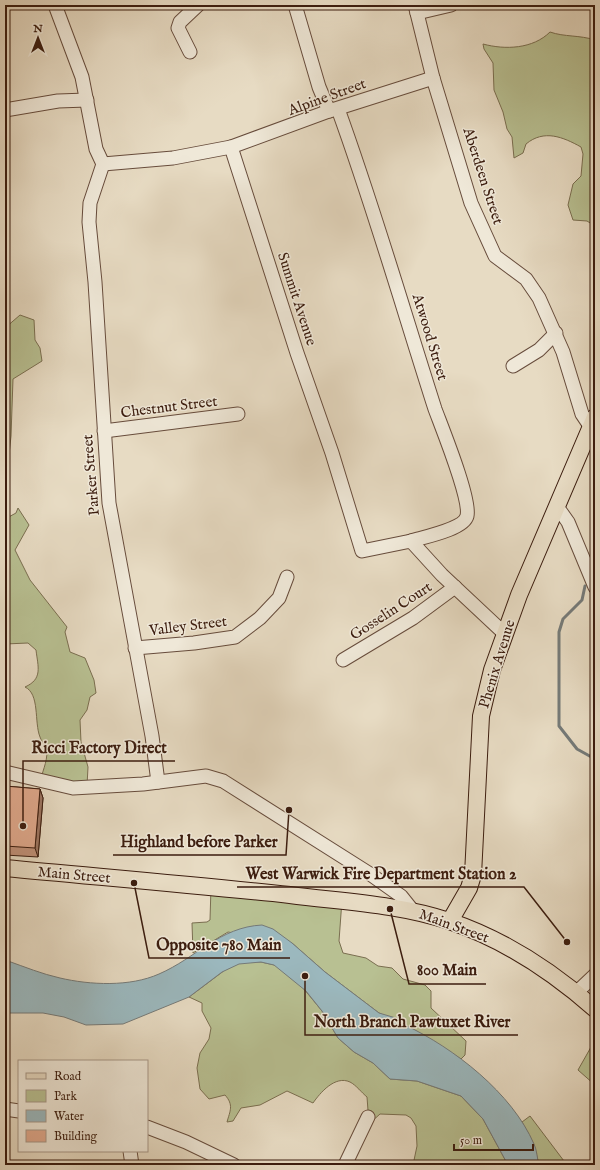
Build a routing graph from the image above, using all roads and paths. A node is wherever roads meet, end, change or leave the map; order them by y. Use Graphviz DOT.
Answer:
graph roads {
  1 [pos="56,5"];
  2 [pos="198,5"];
  3 [pos="295,5"];
  4 [pos="451,5"];
  5 [pos="416,9"];
  6 [pos="190,52"];
  7 [pos="434,78"];
  8 [pos="88,100"];
  9 [pos="5,110"];
  10 [pos="334,110"];
  11 [pos="231,147"];
  12 [pos="103,164"];
  13 [pos="556,333"];
  14 [pos="514,366"];
  15 [pos="238,414"];
  16 [pos="593,422"];
  17 [pos="104,431"];
  18 [pos="558,508"];
  19 [pos="411,541"];
  20 [pos="287,577"];
  21 [pos="595,586"];
  22 [pos="456,587"];
  23 [pos="506,634"];
  24 [pos="135,648"];
  25 [pos="344,660"];
  26 [pos="5,772"];
  27 [pos="158,782"];
  28 [pos="5,868"];
  29 [pos="413,910"];
  30 [pos="450,921"];
  31 [pos="595,975"];
  32 [pos="576,992"];
  33 [pos="595,1009"];
  34 [pos="5,1110"];
  35 [pos="18,1111"];
  36 [pos="368,1117"];
  37 [pos="148,1127"];
  38 [pos="130,1152"];
  39 [pos="132,1165"];
  40 [pos="234,1165"];
  41 [pos="345,1165"];
  1 -- 8 [label="street"];
  2 -- 6 [label="street"];
  3 -- 10 [label="street, Atwood Street"];
  4 -- 5 [label="street"];
  5 -- 7 [label="street, Aberdeen Street"];
  7 -- 10 [label="street, Alpine Street"];
  7 -- 13 [label="street, Aberdeen Street"];
  8 -- 9 [label="street"];
  8 -- 12 [label="street"];
  10 -- 11 [label="street, Alpine Street"];
  10 -- 19 [label="street, Atwood Street"];
  11 -- 12 [label="street"];
  11 -- 19 [label="street, Summit Avenue"];
  12 -- 17 [label="street, Parker Street"];
  13 -- 14 [label="street"];
  13 -- 16 [label="street, Aberdeen Street"];
  15 -- 17 [label="street, Chestnut Street"];
  16 -- 18 [label="main road, Phenix Avenue"];
  17 -- 24 [label="street, Parker Street"];
  18 -- 21 [label="street"];
  18 -- 23 [label="main road, Phenix Avenue"];
  19 -- 22 [label="street"];
  20 -- 24 [label="street, Valley Street"];
  22 -- 23 [label="street"];
  22 -- 25 [label="street, Gosselin Court"];
  23 -- 30 [label="main road, Phenix Avenue"];
  24 -- 27 [label="street, Parker Street"];
  26 -- 27 [label="street"];
  27 -- 29 [label="street"];
  28 -- 29 [label="main road, Main Street"];
  29 -- 30 [label="main road, Main Street"];
  30 -- 32 [label="main road, Main Street"];
  31 -- 32 [label="street"];
  32 -- 33 [label="main road, Main Street"];
  34 -- 35 [label="street"];
  36 -- 41 [label="street"];
  37 -- 40 [label="street"];
  38 -- 39 [label="street"];
}
